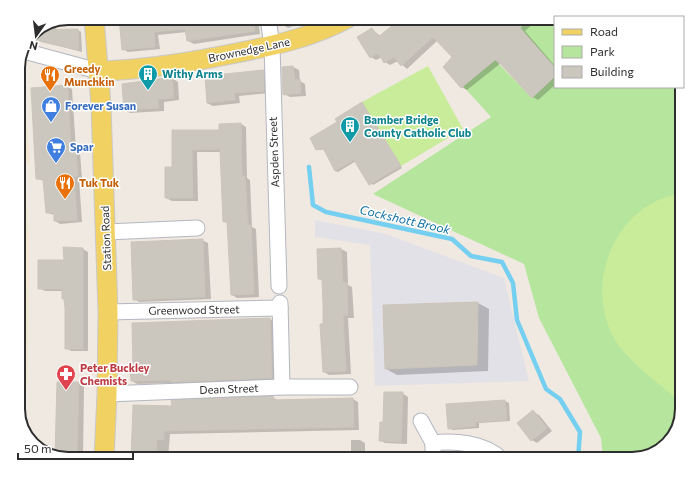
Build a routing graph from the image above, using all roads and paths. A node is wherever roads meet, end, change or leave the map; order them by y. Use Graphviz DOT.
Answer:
graph roads {
  1 [pos="95,25"];
  2 [pos="269,25"];
  3 [pos="335,25"];
  4 [pos="272,46"];
  5 [pos="28,52"];
  6 [pos="98,71"];
  7 [pos="197,228"];
  8 [pos="106,232"];
  9 [pos="279,286"];
  10 [pos="108,312"];
  11 [pos="282,387"];
  12 [pos="350,387"];
  13 [pos="107,394"];
  14 [pos="421,421"];
  15 [pos="433,443"];
  16 [pos="104,452"];
  17 [pos="433,452"];
  18 [pos="491,452"];
  1 -- 6 [label="main road, Station Road"];
  2 -- 4 [label="street, Aspden Street"];
  3 -- 4 [label="main road, Brownedge Lane"];
  4 -- 6 [label="main road, Brownedge Lane"];
  4 -- 9 [label="street, Aspden Street"];
  5 -- 6 [label="street"];
  6 -- 8 [label="main road, Station Road"];
  7 -- 8 [label="street"];
  8 -- 10 [label="main road, Station Road"];
  10 -- 11 [label="street, Greenwood Street"];
  10 -- 13 [label="main road, Station Road"];
  11 -- 12 [label="street, Dean Street"];
  11 -- 13 [label="street, Dean Street"];
  13 -- 16 [label="main road, Station Road"];
  14 -- 15 [label="street"];
  15 -- 17 [label="street"];
  15 -- 18 [label="street"];
}
